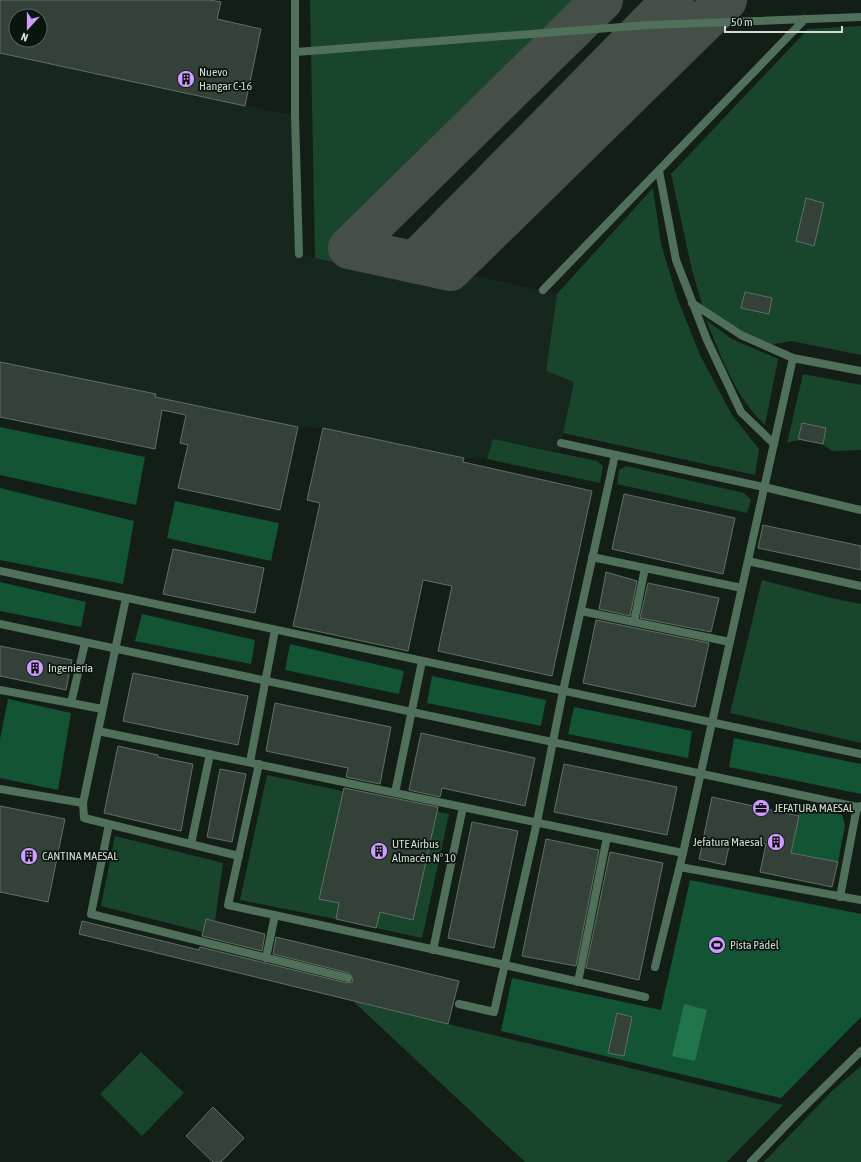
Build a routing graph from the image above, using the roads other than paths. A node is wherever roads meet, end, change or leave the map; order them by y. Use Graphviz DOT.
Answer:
graph roads {
  1 [pos="295,0"];
  2 [pos="861,17"];
  3 [pos="805,19"];
  4 [pos="296,52"];
  5 [pos="659,171"];
  6 [pos="299,254"];
  7 [pos="543,290"];
  8 [pos="692,303"];
  9 [pos="793,358"];
  10 [pos="861,371"];
  11 [pos="561,443"];
  12 [pos="774,444"];
  13 [pos="615,455"];
  14 [pos="764,487"];
  15 [pos="861,510"];
  16 [pos="592,557"];
  17 [pos="748,561"];
  18 [pos="645,568"];
  19 [pos="0,571"];
  20 [pos="861,586"];
  21 [pos="742,588"];
  22 [pos="126,598"];
  23 [pos="581,611"];
  24 [pos="634,622"];
  25 [pos="0,624"];
  26 [pos="275,630"];
  27 [pos="85,642"];
  28 [pos="730,642"];
  29 [pos="115,649"];
  30 [pos="422,661"];
  31 [pos="265,681"];
  32 [pos="0,690"];
  33 [pos="563,691"];
  34 [pos="71,703"];
  35 [pos="102,709"];
  36 [pos="411,711"];
  37 [pos="712,722"];
  38 [pos="98,731"];
  39 [pos="553,742"];
  40 [pos="210,754"];
  41 [pos="861,754"];
  42 [pos="250,762"];
  43 [pos="259,764"];
  44 [pos="702,774"];
  45 [pos="0,789"];
  46 [pos="395,793"];
  47 [pos="83,802"];
  48 [pos="464,807"];
  49 [pos="860,807"];
  50 [pos="537,822"];
  51 [pos="109,824"];
  52 [pos="607,837"];
  53 [pos="191,844"];
  54 [pos="684,853"];
  55 [pos="239,856"];
  56 [pos="680,867"];
  57 [pos="840,897"];
  58 [pos="861,900"];
  59 [pos="275,915"];
  60 [pos="434,950"];
  61 [pos="266,958"];
  62 [pos="505,965"];
  63 [pos="655,967"];
  64 [pos="348,978"];
  65 [pos="578,982"];
  66 [pos="644,997"];
  67 [pos="459,1004"];
  68 [pos="861,1051"];
  69 [pos="751,1162"];
  1 -- 4 [label="street"];
  2 -- 3 [label="street"];
  3 -- 4 [label="street"];
  3 -- 5 [label="street"];
  4 -- 6 [label="street"];
  5 -- 7 [label="street"];
  5 -- 8 [label="street"];
  8 -- 9 [label="street"];
  8 -- 12 [label="street"];
  9 -- 10 [label="street"];
  9 -- 12 [label="street"];
  11 -- 13 [label="street"];
  12 -- 14 [label="street"];
  13 -- 14 [label="street"];
  13 -- 16 [label="street"];
  14 -- 15 [label="street"];
  14 -- 17 [label="street"];
  16 -- 18 [label="street"];
  16 -- 23 [label="street"];
  17 -- 20 [label="street"];
  17 -- 21 [label="street"];
  18 -- 21 [label="street"];
  18 -- 24 [label="street"];
  19 -- 22 [label="street"];
  21 -- 28 [label="street"];
  22 -- 26 [label="street"];
  22 -- 29 [label="street"];
  23 -- 24 [label="street"];
  23 -- 33 [label="street"];
  24 -- 28 [label="street"];
  25 -- 27 [label="street"];
  26 -- 30 [label="street"];
  26 -- 31 [label="street"];
  27 -- 29 [label="street"];
  27 -- 34 [label="street"];
  28 -- 37 [label="street"];
  29 -- 31 [label="street"];
  29 -- 35 [label="street"];
  30 -- 33 [label="street"];
  30 -- 36 [label="street"];
  31 -- 36 [label="street"];
  31 -- 42 [label="street"];
  32 -- 34 [label="street"];
  33 -- 37 [label="street"];
  33 -- 39 [label="street"];
  34 -- 35 [label="street"];
  35 -- 38 [label="street"];
  36 -- 39 [label="street"];
  36 -- 46 [label="street"];
  37 -- 41 [label="street"];
  37 -- 44 [label="street"];
  38 -- 40 [label="street"];
  38 -- 47 [label="street"];
  39 -- 44 [label="street"];
  39 -- 50 [label="street"];
  40 -- 42 [label="street"];
  40 -- 53 [label="street"];
  42 -- 43 [label="street"];
  43 -- 46 [label="street"];
  43 -- 55 [label="street"];
  44 -- 49 [label="street"];
  44 -- 54 [label="street"];
  45 -- 47 [label="street"];
  46 -- 48 [label="street"];
  47 -- 51 [label="street"];
  48 -- 50 [label="street"];
  48 -- 60 [label="street"];
  49 -- 57 [label="street"];
  50 -- 52 [label="street"];
  50 -- 62 [label="street"];
  51 -- 53 [label="street"];
  51 -- 61 [label="street"];
  52 -- 54 [label="street"];
  52 -- 65 [label="street"];
  53 -- 55 [label="street"];
  54 -- 56 [label="street"];
  55 -- 59 [label="street"];
  56 -- 57 [label="street"];
  56 -- 63 [label="street"];
  57 -- 58 [label="street"];
  59 -- 60 [label="street"];
  59 -- 61 [label="street"];
  60 -- 62 [label="street"];
  61 -- 64 [label="street"];
  62 -- 65 [label="street"];
  62 -- 67 [label="street"];
  65 -- 66 [label="street"];
  68 -- 69 [label="street"];
}
